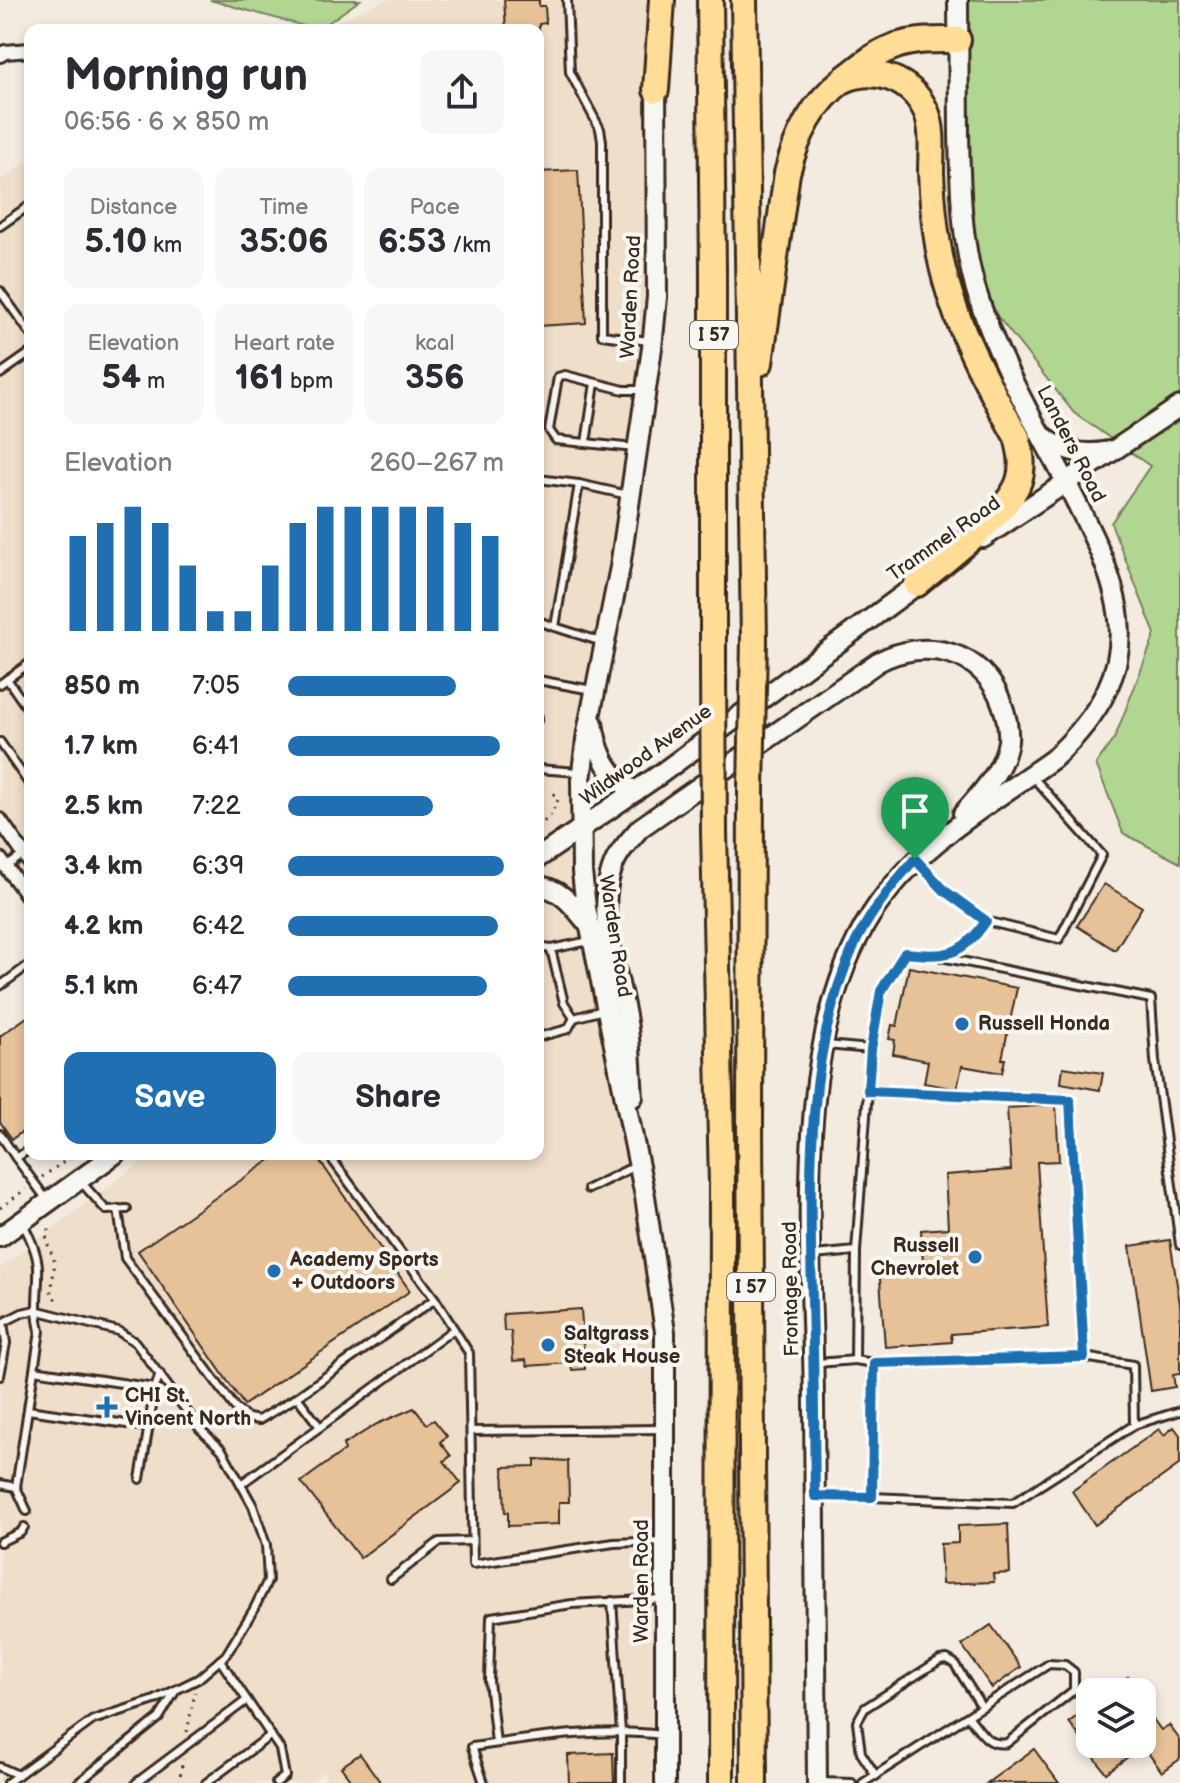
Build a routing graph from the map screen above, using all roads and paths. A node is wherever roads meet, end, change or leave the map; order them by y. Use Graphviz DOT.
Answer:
graph roads {
  1 [pos="567,0"];
  2 [pos="656,0"];
  3 [pos="662,0"];
  4 [pos="710,0"];
  5 [pos="744,0"];
  6 [pos="958,0"];
  7 [pos="958,40"];
  8 [pos="24,50"];
  9 [pos="0,55"];
  10 [pos="844,80"];
  11 [pos="656,90"];
  12 [pos="24,209"];
  13 [pos="0,226"];
  14 [pos="0,291"];
  15 [pos="24,325"];
  16 [pos="653,341"];
  17 [pos="24,357"];
  18 [pos="0,374"];
  19 [pos="595,383"];
  20 [pos="646,390"];
  21 [pos="1180,406"];
  22 [pos="751,424"];
  23 [pos="1042,436"];
  24 [pos="586,443"];
  25 [pos="638,448"];
  26 [pos="1111,450"];
  27 [pos="544,480"];
  28 [pos="1065,482"];
  29 [pos="579,484"];
  30 [pos="631,495"];
  31 [pos="917,584"];
  32 [pos="544,623"];
  33 [pos="555,627"];
  34 [pos="605,643"];
  35 [pos="24,667"];
  36 [pos="7,679"];
  37 [pos="544,681"];
  38 [pos="0,684"];
  39 [pos="596,691"];
  40 [pos="24,703"];
  41 [pos="592,711"];
  42 [pos="739,716"];
  43 [pos="0,742"];
  44 [pos="544,769"];
  45 [pos="582,772"];
  46 [pos="1031,775"];
  47 [pos="24,776"];
  48 [pos="551,789"];
  49 [pos="636,791"];
  50 [pos="0,820"];
  51 [pos="544,822"];
  52 [pos="582,828"];
  53 [pos="946,835"];
  54 [pos="544,850"];
  55 [pos="24,851"];
  56 [pos="24,857"];
  57 [pos="915,859"];
  58 [pos="3,863"];
  59 [pos="544,886"];
  60 [pos="24,891"];
  61 [pos="986,921"];
  62 [pos="590,933"];
  63 [pos="544,948"];
  64 [pos="551,949"];
  65 [pos="941,957"];
  66 [pos="24,968"];
  67 [pos="0,986"];
  68 [pos="605,1009"];
  69 [pos="574,1018"];
  70 [pos="544,1035"];
  71 [pos="822,1045"];
  72 [pos="871,1049"];
  73 [pos="868,1091"];
  74 [pos="0,1134"];
  75 [pos="24,1153"];
  76 [pos="16,1158"];
  77 [pos="107,1160"];
  78 [pos="332,1160"];
  79 [pos="638,1165"];
  80 [pos="79,1180"];
  81 [pos="588,1189"];
  82 [pos="49,1202"];
  83 [pos="118,1209"];
  84 [pos="127,1209"];
  85 [pos="8,1226"];
  86 [pos="49,1229"];
  87 [pos="1180,1245"];
  88 [pos="856,1251"];
  89 [pos="811,1255"];
  90 [pos="435,1299"];
  91 [pos="58,1303"];
  92 [pos="35,1310"];
  93 [pos="2,1323"];
  94 [pos="454,1329"];
  95 [pos="1084,1357"];
  96 [pos="855,1360"];
  97 [pos="814,1363"];
  98 [pos="874,1363"];
  99 [pos="34,1370"];
  100 [pos="160,1374"];
  101 [pos="0,1376"];
  102 [pos="155,1388"];
  103 [pos="297,1397"];
  104 [pos="28,1410"];
  105 [pos="1180,1411"];
  106 [pos="1134,1425"];
  107 [pos="148,1427"];
  108 [pos="320,1427"];
  109 [pos="664,1429"];
  110 [pos="471,1431"];
  111 [pos="140,1479"];
  112 [pos="0,1484"];
  113 [pos="241,1484"];
  114 [pos="16,1487"];
  115 [pos="815,1496"];
  116 [pos="872,1497"];
  117 [pos="27,1511"];
  118 [pos="24,1527"];
  119 [pos="471,1541"];
  120 [pos="664,1541"];
  121 [pos="0,1542"];
  122 [pos="391,1579"];
  123 [pos="664,1599"];
  124 [pos="612,1601"];
  125 [pos="220,1660"];
  126 [pos="198,1679"];
  127 [pos="176,1690"];
  128 [pos="247,1700"];
  129 [pos="982,1707"];
  130 [pos="968,1716"];
  131 [pos="621,1733"];
  132 [pos="271,1735"];
  133 [pos="665,1735"];
  134 [pos="496,1743"];
  135 [pos="185,1746"];
  136 [pos="0,1767"];
  137 [pos="18,1775"];
  138 [pos="876,1776"];
  139 [pos="7,1783"];
  140 [pos="78,1783"];
  141 [pos="136,1783"];
  142 [pos="179,1783"];
  143 [pos="206,1783"];
  144 [pos="276,1783"];
  145 [pos="484,1783"];
  146 [pos="621,1783"];
  147 [pos="665,1783"];
  148 [pos="721,1783"];
  149 [pos="754,1783"];
  150 [pos="817,1783"];
  151 [pos="852,1783"];
  152 [pos="863,1783"];
  1 -- 16 [label="lane"];
  2 -- 11 [label="main road, Warden Road"];
  3 -- 11 [label="highway"];
  4 -- 148 [label="highway, I 57, bridge"];
  5 -- 22 [label="highway, I 57"];
  6 -- 7 [label="main road, Landers Road"];
  7 -- 10 [label="highway"];
  7 -- 23 [label="main road, Landers Road"];
  8 -- 9 [label="street"];
  10 -- 22 [label="highway"];
  10 -- 31 [label="highway"];
  11 -- 16 [label="main road, Warden Road"];
  12 -- 13 [label="lane"];
  14 -- 15 [label="lane"];
  16 -- 20 [label="main road, Warden Road"];
  17 -- 18 [label="lane"];
  19 -- 20 [label="lane"];
  19 -- 24 [label="lane"];
  19 -- 24 [label="lane"];
  20 -- 25 [label="main road, Warden Road"];
  21 -- 26 [label="main road, Trammel Road"];
  22 -- 149 [label="highway, I 57, bridge"];
  23 -- 26 [label="main road"];
  23 -- 28 [label="main road, Landers Road"];
  24 -- 25 [label="lane"];
  25 -- 30 [label="main road, Warden Road"];
  26 -- 28 [label="main road, Trammel Road"];
  27 -- 29 [label="lane"];
  28 -- 31 [label="main road, Trammel Road"];
  28 -- 46 [label="main road, Landers Road"];
  29 -- 30 [label="lane"];
  29 -- 33 [label="lane"];
  30 -- 34 [label="main road, Warden Road"];
  31 -- 42 [label="main road, Trammel Road"];
  32 -- 33 [label="lane"];
  33 -- 34 [label="lane"];
  34 -- 39 [label="main road, Warden Road"];
  35 -- 36 [label="lane"];
  36 -- 38 [label="lane"];
  36 -- 40 [label="lane"];
  37 -- 39 [label="lane"];
  39 -- 41 [label="main road, Warden Road"];
  41 -- 45 [label="main road, Warden Road"];
  41 -- 49 [label="main road"];
  42 -- 49 [label="main road, Wildwood Avenue"];
  43 -- 47 [label="lane"];
  44 -- 45 [label="lane"];
  45 -- 52 [label="main road, Warden Road"];
  46 -- 53 [label="main road, Landers Road"];
  46 -- 61 [label="lane"];
  48 -- 51 [label="path"];
  49 -- 52 [label="main road, Wildwood Avenue"];
  50 -- 55 [label="street"];
  52 -- 54 [label="main road, Wildwood Avenue"];
  52 -- 62 [label="main road, Warden Road"];
  53 -- 57 [label="main road, Frontage Road"];
  53 -- 79 [label="main road"];
  56 -- 58 [label="lane"];
  57 -- 61 [label="lane"];
  57 -- 71 [label="main road, Frontage Road"];
  58 -- 60 [label="street"];
  59 -- 62 [label="main road"];
  61 -- 65 [label="lane"];
  62 -- 64 [label="lane"];
  62 -- 68 [label="main road, Warden Road"];
  63 -- 64 [label="lane"];
  64 -- 69 [label="lane"];
  65 -- 72 [label="lane"];
  65 -- 87 [label="lane"];
  66 -- 67 [label="lane"];
  68 -- 69 [label="lane"];
  68 -- 79 [label="main road, Warden Road"];
  69 -- 70 [label="lane"];
  71 -- 72 [label="lane"];
  71 -- 89 [label="main road, Frontage Road"];
  72 -- 73 [label="lane"];
  73 -- 88 [label="lane"];
  73 -- 95 [label="lane"];
  74 -- 76 [label="lane"];
  75 -- 76 [label="lane"];
  76 -- 82 [label="lane"];
  77 -- 80 [label="main road"];
  78 -- 90 [label="lane"];
  79 -- 81 [label="lane"];
  79 -- 109 [label="main road, Warden Road"];
  80 -- 82 [label="main road"];
  80 -- 83 [label="lane"];
  82 -- 85 [label="main road"];
  83 -- 84 [label="lane"];
  83 -- 103 [label="lane"];
  85 -- 92 [label="lane"];
  86 -- 91 [label="path"];
  88 -- 89 [label="lane"];
  88 -- 96 [label="lane"];
  89 -- 97 [label="main road, Frontage Road"];
  90 -- 94 [label="lane"];
  90 -- 103 [label="lane"];
  92 -- 93 [label="lane"];
  92 -- 99 [label="lane"];
  92 -- 100 [label="lane"];
  93 -- 101 [label="lane"];
  94 -- 108 [label="lane"];
  94 -- 110 [label="lane"];
  95 -- 98 [label="lane"];
  95 -- 106 [label="lane"];
  96 -- 97 [label="lane"];
  96 -- 98 [label="lane"];
  97 -- 115 [label="main road, Frontage Road"];
  98 -- 116 [label="lane"];
  99 -- 102 [label="lane"];
  99 -- 104 [label="lane"];
  100 -- 102 [label="lane"];
  100 -- 113 [label="lane"];
  102 -- 107 [label="lane"];
  103 -- 108 [label="lane"];
  104 -- 107 [label="lane"];
  104 -- 114 [label="lane"];
  105 -- 106 [label="lane"];
  106 -- 116 [label="lane"];
  107 -- 111 [label="lane"];
  108 -- 113 [label="lane"];
  109 -- 110 [label="lane"];
  109 -- 120 [label="main road, Warden Road"];
  110 -- 119 [label="lane"];
  112 -- 114 [label="lane"];
  113 -- 125 [label="lane"];
  114 -- 117 [label="lane"];
  115 -- 116 [label="lane"];
  115 -- 150 [label="main road, Frontage Road"];
  118 -- 121 [label="lane"];
  119 -- 120 [label="lane"];
  119 -- 122 [label="lane"];
  120 -- 123 [label="main road, Warden Road"];
  123 -- 124 [label="lane"];
  123 -- 133 [label="main road, Warden Road"];
  124 -- 131 [label="lane"];
  124 -- 134 [label="lane"];
  125 -- 126 [label="lane"];
  125 -- 128 [label="lane"];
  126 -- 127 [label="lane"];
  126 -- 135 [label="path"];
  127 -- 137 [label="lane"];
  127 -- 140 [label="lane"];
  128 -- 132 [label="lane"];
  128 -- 135 [label="lane"];
  129 -- 130 [label="lane"];
  129 -- 130 [label="lane"];
  129 -- 138 [label="lane"];
  130 -- 138 [label="lane"];
  131 -- 133 [label="lane"];
  131 -- 134 [label="lane"];
  131 -- 146 [label="lane"];
  132 -- 143 [label="lane"];
  132 -- 144 [label="lane"];
  133 -- 147 [label="main road, Warden Road"];
  134 -- 145 [label="lane"];
  135 -- 141 [label="lane"];
  135 -- 142 [label="path"];
  136 -- 137 [label="lane"];
  137 -- 139 [label="lane"];
  138 -- 152 [label="lane"];
  150 -- 151 [label="lane"];
}
